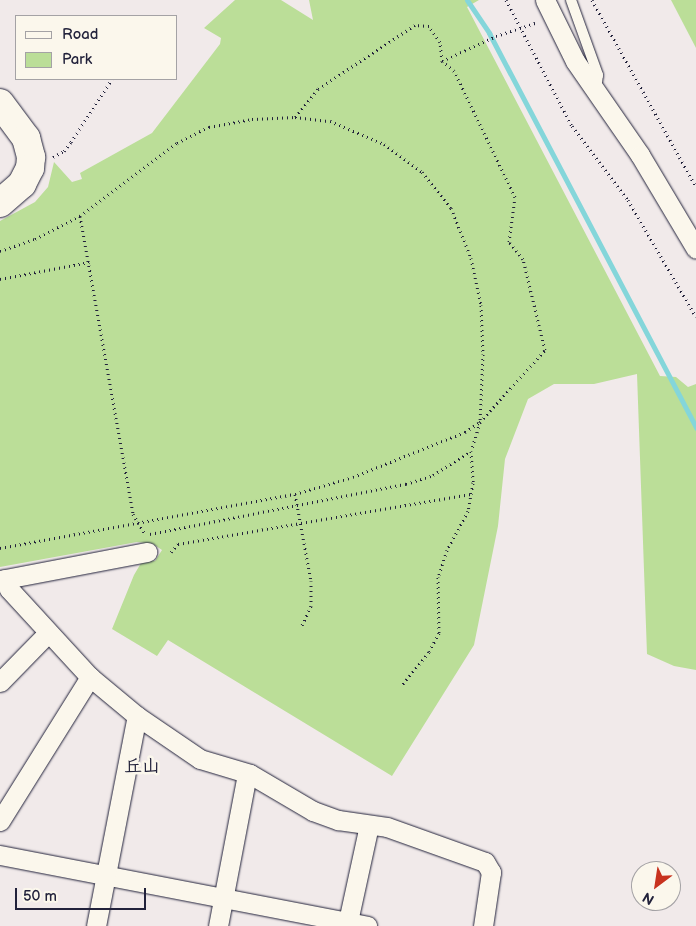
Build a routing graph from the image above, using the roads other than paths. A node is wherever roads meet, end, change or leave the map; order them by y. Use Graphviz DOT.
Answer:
graph roads {
  1 [pos="545,0"];
  2 [pos="571,0"];
  3 [pos="596,91"];
  4 [pos="0,103"];
  5 [pos="0,203"];
  6 [pos="696,249"];
  7 [pos="146,543"];
  8 [pos="2,580"];
  9 [pos="48,633"];
  10 [pos="90,677"];
  11 [pos="0,682"];
  12 [pos="137,716"];
  13 [pos="250,774"];
  14 [pos="0,821"];
  15 [pos="369,825"];
  16 [pos="0,855"];
  17 [pos="106,878"];
  18 [pos="223,898"];
  19 [pos="347,924"];
  20 [pos="96,926"];
  21 [pos="218,926"];
  22 [pos="367,926"];
  23 [pos="483,926"];
  1 -- 3 [label="street"];
  2 -- 3 [label="lane"];
  3 -- 6 [label="street"];
  4 -- 5 [label="street"];
  7 -- 8 [label="street"];
  8 -- 9 [label="street"];
  9 -- 10 [label="street"];
  9 -- 11 [label="street"];
  10 -- 12 [label="street"];
  10 -- 14 [label="street"];
  12 -- 13 [label="street"];
  12 -- 17 [label="street"];
  13 -- 15 [label="street"];
  13 -- 18 [label="street"];
  15 -- 19 [label="street"];
  15 -- 23 [label="street"];
  16 -- 17 [label="street"];
  17 -- 18 [label="street"];
  17 -- 20 [label="street"];
  18 -- 19 [label="street"];
  18 -- 21 [label="street"];
  19 -- 22 [label="street"];
}
